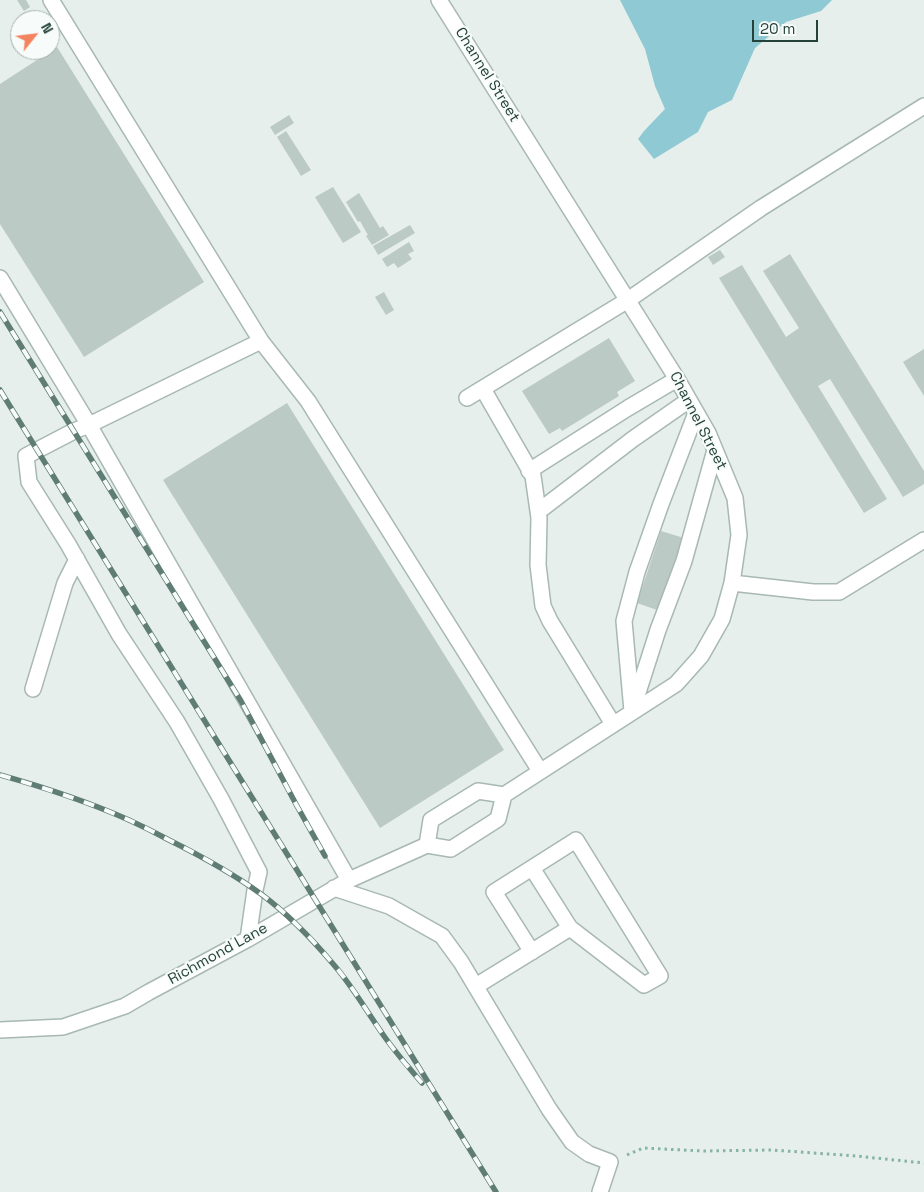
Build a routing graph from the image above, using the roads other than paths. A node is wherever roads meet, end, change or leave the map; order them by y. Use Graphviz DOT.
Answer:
graph roads {
  1 [pos="51,0"];
  2 [pos="439,0"];
  3 [pos="924,106"];
  4 [pos="0,278"];
  5 [pos="628,300"];
  6 [pos="261,341"];
  7 [pos="678,378"];
  8 [pos="483,389"];
  9 [pos="468,398"];
  10 [pos="693,406"];
  11 [pos="90,425"];
  12 [pos="715,450"];
  13 [pos="529,471"];
  14 [pos="538,511"];
  15 [pos="924,540"];
  16 [pos="77,560"];
  17 [pos="732,583"];
  18 [pos="33,689"];
  19 [pos="632,712"];
  20 [pos="613,724"];
  21 [pos="540,771"];
  22 [pos="504,795"];
  23 [pos="427,845"];
  24 [pos="532,868"];
  25 [pos="349,880"];
  26 [pos="334,888"];
  27 [pos="570,928"];
  28 [pos="248,938"];
  29 [pos="532,952"];
  30 [pos="476,986"];
  31 [pos="0,1030"];
  32 [pos="600,1192"];
  1 -- 6 [label="street"];
  2 -- 5 [label="street, Channel Street"];
  3 -- 5 [label="street"];
  4 -- 11 [label="street"];
  5 -- 7 [label="street, Channel Street"];
  5 -- 8 [label="street"];
  6 -- 11 [label="street"];
  6 -- 21 [label="street"];
  7 -- 10 [label="street, Channel Street"];
  7 -- 13 [label="street"];
  8 -- 9 [label="street"];
  8 -- 13 [label="street"];
  10 -- 12 [label="street, Channel Street"];
  10 -- 14 [label="street"];
  10 -- 19 [label="street"];
  11 -- 16 [label="street"];
  11 -- 25 [label="street"];
  12 -- 17 [label="street, Channel Street"];
  12 -- 19 [label="street"];
  13 -- 14 [label="street"];
  14 -- 20 [label="street"];
  15 -- 17 [label="street"];
  16 -- 18 [label="street"];
  16 -- 28 [label="street"];
  17 -- 19 [label="street, Channel Street"];
  19 -- 20 [label="street, Channel Street"];
  20 -- 21 [label="street, Channel Street"];
  21 -- 22 [label="street, Channel Street"];
  22 -- 23 [label="street"];
  22 -- 23 [label="street"];
  23 -- 25 [label="street, Richmond Lane"];
  24 -- 27 [label="street"];
  24 -- 27 [label="street"];
  24 -- 29 [label="street"];
  25 -- 26 [label="street, Richmond Lane"];
  26 -- 28 [label="street, Richmond Lane"];
  26 -- 30 [label="street"];
  27 -- 29 [label="street"];
  28 -- 31 [label="street, Richmond Lane"];
  29 -- 30 [label="street"];
  30 -- 32 [label="street"];
}
